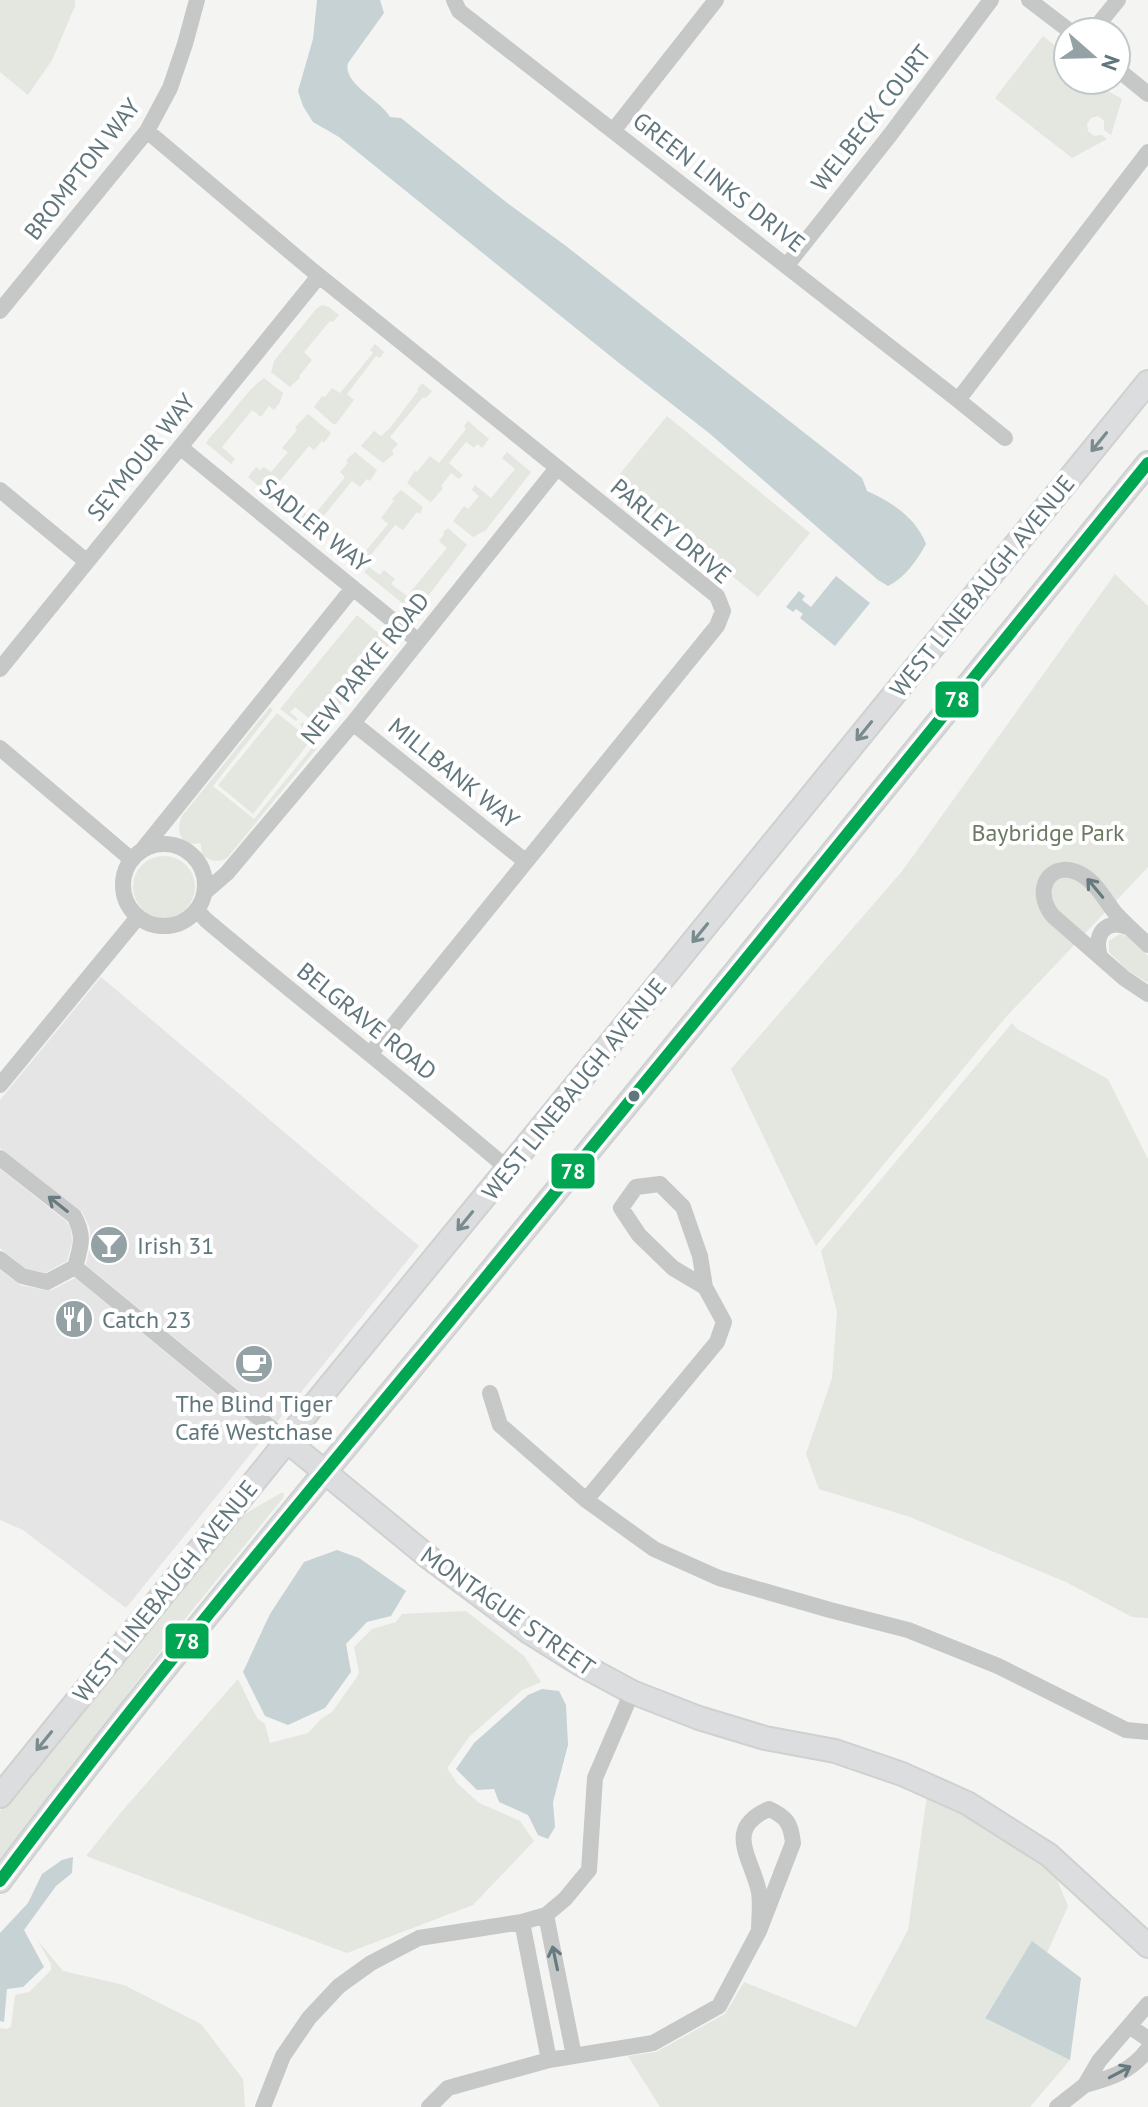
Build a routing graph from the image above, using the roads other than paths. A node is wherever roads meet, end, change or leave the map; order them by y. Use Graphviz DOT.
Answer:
graph roads {
  1 [pos="197,0"];
  2 [pos="454,0"];
  3 [pos="716,0"];
  4 [pos="991,0"];
  5 [pos="1029,0"];
  6 [pos="1118,0"];
  7 [pos="1105,16"];
  8 [pos="1052,18"];
  9 [pos="1132,81"];
  10 [pos="1148,94"];
  11 [pos="147,131"];
  12 [pos="613,131"];
  13 [pos="1148,152"];
  14 [pos="787,265"];
  15 [pos="319,276"];
  16 [pos="0,311"];
  17 [pos="1148,382"];
  18 [pos="958,400"];
  19 [pos="1005,438"];
  20 [pos="180,447"];
  21 [pos="1148,463"];
  22 [pos="557,468"];
  23 [pos="0,490"];
  24 [pos="86,561"];
  25 [pos="353,588"];
  26 [pos="418,641"];
  27 [pos="0,669"];
  28 [pos="353,723"];
  29 [pos="0,748"];
  30 [pos="138,855"];
  31 [pos="525,861"];
  32 [pos="204,893"];
  33 [pos="197,910"];
  34 [pos="138,917"];
  35 [pos="1131,929"];
  36 [pos="1148,945"];
  37 [pos="1100,957"];
  38 [pos="1148,994"];
  39 [pos="371,1053"];
  40 [pos="0,1085"];
  41 [pos="0,1158"];
  42 [pos="508,1169"];
  43 [pos="0,1259"];
  44 [pos="75,1267"];
  45 [pos="705,1287"];
  46 [pos="490,1393"];
  47 [pos="287,1441"];
  48 [pos="325,1471"];
  49 [pos="586,1500"];
  50 [pos="632,1692"];
  51 [pos="1148,1732"];
  52 [pos="0,1796"];
  53 [pos="0,1881"];
  54 [pos="546,1915"];
  55 [pos="522,1922"];
  56 [pos="759,1931"];
  57 [pos="1148,1946"];
  58 [pos="563,1998"];
  59 [pos="538,2003"];
  60 [pos="1148,2004"];
  61 [pos="1129,2026"];
  62 [pos="1148,2039"];
  63 [pos="1148,2049"];
  64 [pos="574,2056"];
  65 [pos="549,2060"];
  66 [pos="1085,2085"];
  67 [pos="263,2107"];
  68 [pos="429,2107"];
  69 [pos="1057,2107"];
  1 -- 11 [label="street, BROMPTON WAY"];
  2 -- 12 [label="street, GREEN LINKS DRIVE"];
  3 -- 12 [label="street"];
  4 -- 14 [label="street, WELBECK COURT"];
  5 -- 8 [label="street"];
  6 -- 7 [label="street"];
  9 -- 10 [label="street"];
  11 -- 15 [label="street, PARLEY DRIVE"];
  11 -- 16 [label="street, BROMPTON WAY"];
  12 -- 14 [label="street, GREEN LINKS DRIVE"];
  13 -- 18 [label="street"];
  14 -- 18 [label="street, GREEN LINKS DRIVE"];
  15 -- 20 [label="street, SEYMOUR WAY"];
  15 -- 22 [label="street, PARLEY DRIVE"];
  17 -- 42 [label="main road, WEST LINEBAUGH AVENUE, one-way"];
  18 -- 19 [label="street, GREEN LINKS DRIVE"];
  20 -- 24 [label="street, SEYMOUR WAY"];
  20 -- 25 [label="street, SADLER WAY"];
  21 -- 48 [label="main road, WEST LINEBAUGH AVENUE"];
  22 -- 26 [label="street, NEW PARKE ROAD"];
  22 -- 31 [label="street, PARLEY DRIVE"];
  23 -- 24 [label="street"];
  24 -- 27 [label="street, SEYMOUR WAY"];
  25 -- 26 [label="street, SADLER WAY"];
  25 -- 30 [label="street"];
  26 -- 28 [label="street, NEW PARKE ROAD"];
  28 -- 31 [label="street, MILLBANK WAY"];
  28 -- 32 [label="street, NEW PARKE ROAD"];
  29 -- 30 [label="street"];
  30 -- 32 [label="street"];
  30 -- 34 [label="street"];
  31 -- 39 [label="street, PARLEY DRIVE"];
  32 -- 33 [label="street"];
  33 -- 34 [label="street"];
  33 -- 39 [label="street, BELGRAVE ROAD"];
  34 -- 40 [label="street"];
  35 -- 36 [label="street"];
  35 -- 37 [label="street"];
  35 -- 37 [label="street, one-way"];
  37 -- 38 [label="street"];
  39 -- 42 [label="street, BELGRAVE ROAD"];
  44 -- 41 [label="street, one-way"];
  42 -- 47 [label="main road, WEST LINEBAUGH AVENUE, one-way"];
  43 -- 44 [label="street"];
  44 -- 47 [label="street, MONTAGUE STREET"];
  45 -- 45 [label="street"];
  45 -- 49 [label="street"];
  46 -- 49 [label="street"];
  47 -- 48 [label="main road, MONTAGUE STREET"];
  47 -- 52 [label="main road, WEST LINEBAUGH AVENUE, one-way"];
  48 -- 50 [label="main road, MONTAGUE STREET"];
  48 -- 53 [label="main road, WEST LINEBAUGH AVENUE"];
  49 -- 51 [label="street"];
  50 -- 54 [label="street"];
  50 -- 57 [label="main road, MONTAGUE STREET"];
  54 -- 55 [label="street"];
  58 -- 54 [label="street, one-way"];
  55 -- 59 [label="street"];
  55 -- 67 [label="street"];
  56 -- 56 [label="street"];
  56 -- 64 [label="street"];
  58 -- 59 [label="street"];
  58 -- 64 [label="street"];
  59 -- 65 [label="street"];
  60 -- 61 [label="street"];
  61 -- 62 [label="street"];
  61 -- 66 [label="street"];
  66 -- 63 [label="street, one-way"];
  64 -- 65 [label="street"];
  65 -- 68 [label="street"];
  66 -- 69 [label="street"];
}
